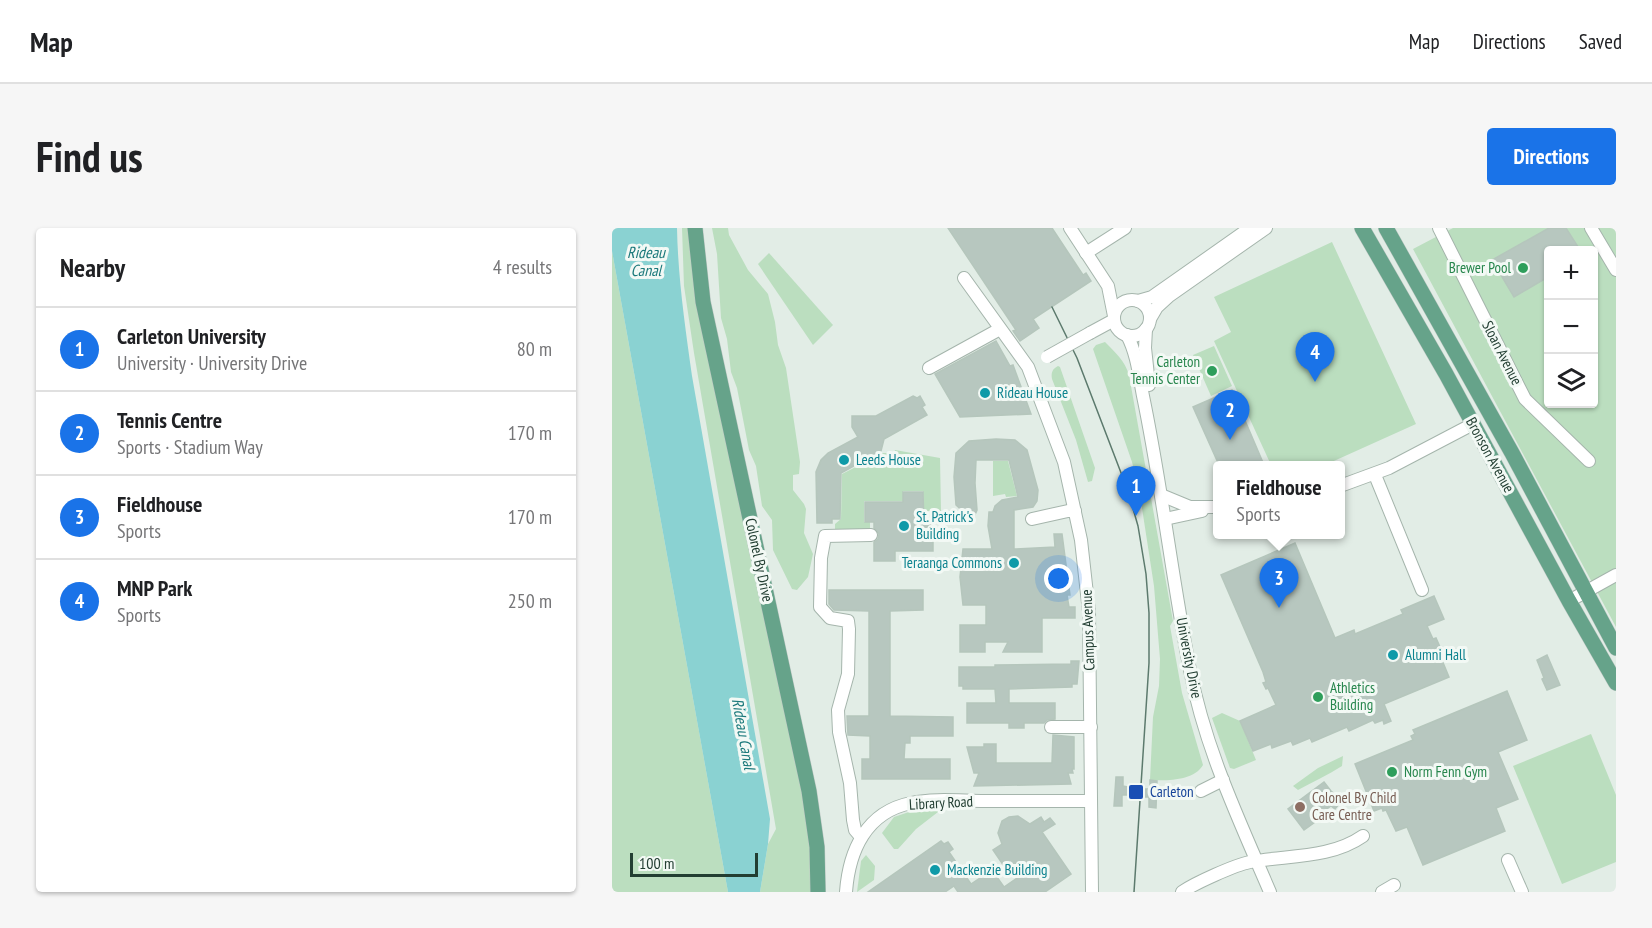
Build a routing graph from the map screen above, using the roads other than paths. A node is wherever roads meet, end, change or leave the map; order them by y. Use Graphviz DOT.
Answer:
graph roads {
  1 [pos="695,228"];
  2 [pos="1070,228"];
  3 [pos="1125,228"];
  4 [pos="1250,228"];
  5 [pos="1266,228"];
  6 [pos="1362,228"];
  7 [pos="1386,228"];
  8 [pos="1591,228"];
  9 [pos="1442,229"];
  10 [pos="1086,253"];
  11 [pos="1616,270"];
  12 [pos="964,278"];
  13 [pos="1108,286"];
  14 [pos="1135,301"];
  15 [pos="1114,318"];
  16 [pos="1148,324"];
  17 [pos="1000,329"];
  18 [pos="1126,335"];
  19 [pos="1028,367"];
  20 [pos="929,368"];
  21 [pos="1148,413"];
  22 [pos="1473,424"];
  23 [pos="1588,461"];
  24 [pos="1375,475"];
  25 [pos="1345,485"];
  26 [pos="1161,495"];
  27 [pos="1213,507"];
  28 [pos="1213,508"];
  29 [pos="1075,511"];
  30 [pos="1032,519"];
  31 [pos="1165,519"];
  32 [pos="871,535"];
  33 [pos="1616,575"];
  34 [pos="1422,590"];
  35 [pos="1586,592"];
  36 [pos="1569,601"];
  37 [pos="1616,648"];
  38 [pos="1616,683"];
  39 [pos="1051,727"];
  40 [pos="1090,727"];
  41 [pos="1223,780"];
  42 [pos="1200,791"];
  43 [pos="1091,801"];
  44 [pos="1363,836"];
  45 [pos="861,837"];
  46 [pos="1508,860"];
  47 [pos="1257,861"];
  48 [pos="1394,885"];
  49 [pos="818,892"];
  50 [pos="846,892"];
  51 [pos="1092,892"];
  52 [pos="1182,892"];
  53 [pos="1270,892"];
  54 [pos="1382,892"];
  55 [pos="1522,892"];
  1 -- 49 [label="main road, Colonel By Drive"];
  2 -- 10 [label="street"];
  3 -- 10 [label="street"];
  4 -- 14 [label="street"];
  5 -- 16 [label="street"];
  6 -- 22 [label="main road, Bronson Avenue"];
  7 -- 35 [label="main road, Bronson Avenue"];
  8 -- 11 [label="street"];
  9 -- 23 [label="street, Sloan Avenue"];
  10 -- 13 [label="street"];
  12 -- 17 [label="street, Campus Avenue"];
  13 -- 14 [label="street"];
  13 -- 15 [label="street"];
  14 -- 15 [label="street"];
  14 -- 16 [label="street"];
  15 -- 18 [label="street"];
  15 -- 19 [label="street, bridge"];
  16 -- 18 [label="street"];
  16 -- 21 [label="street, University Drive"];
  17 -- 19 [label="street, Campus Avenue"];
  17 -- 20 [label="street"];
  18 -- 21 [label="street, University Drive"];
  19 -- 29 [label="street, Campus Avenue"];
  21 -- 26 [label="street, University Drive"];
  22 -- 24 [label="street"];
  22 -- 36 [label="main road, Bronson Avenue"];
  24 -- 25 [label="street"];
  24 -- 34 [label="street"];
  26 -- 27 [label="street"];
  26 -- 31 [label="street, University Drive"];
  28 -- 31 [label="street"];
  29 -- 30 [label="street"];
  29 -- 40 [label="street, Campus Avenue"];
  31 -- 41 [label="street, University Drive"];
  32 -- 45 [label="street"];
  33 -- 35 [label="street"];
  35 -- 36 [label="street"];
  35 -- 37 [label="main road, Bronson Avenue"];
  36 -- 38 [label="main road, Bronson Avenue"];
  39 -- 40 [label="street"];
  40 -- 43 [label="street, Campus Avenue"];
  41 -- 42 [label="street"];
  41 -- 47 [label="street, University Drive"];
  43 -- 45 [label="street, Library Road"];
  43 -- 51 [label="street, Campus Avenue"];
  44 -- 47 [label="street"];
  45 -- 50 [label="street, Library Road"];
  46 -- 55 [label="street"];
  47 -- 52 [label="street"];
  47 -- 53 [label="street, University Drive"];
  48 -- 54 [label="street"];
}
